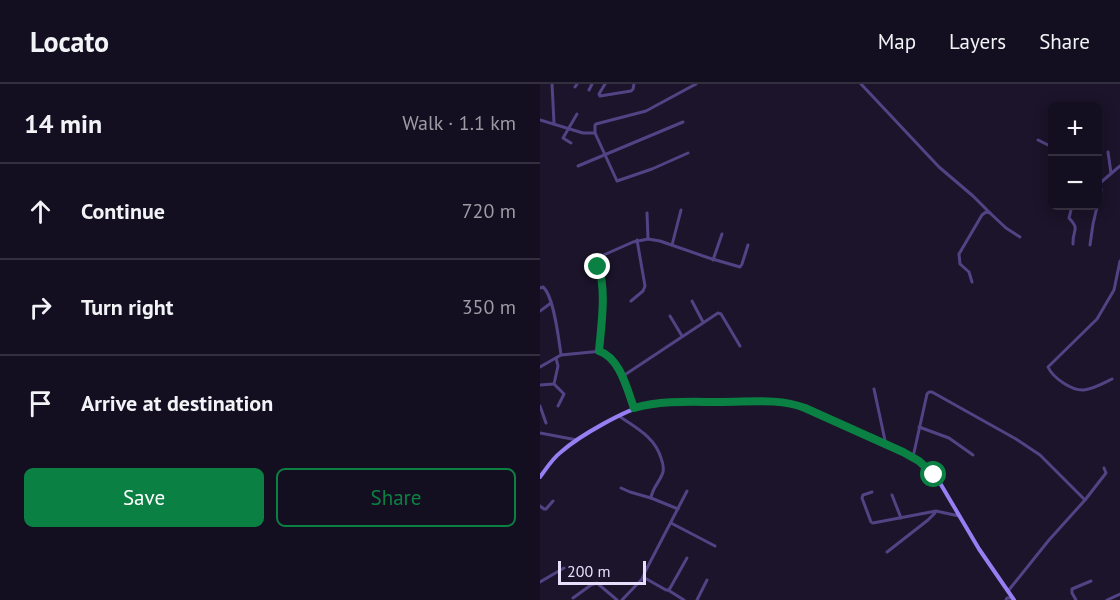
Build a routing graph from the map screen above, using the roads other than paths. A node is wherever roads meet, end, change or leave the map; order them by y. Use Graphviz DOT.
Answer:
graph roads {
  1 [pos="552,84"];
  2 [pos="592,84"];
  3 [pos="605,84"];
  4 [pos="634,84"];
  5 [pos="696,84"];
  6 [pos="861,84"];
  7 [pos="589,90"];
  8 [pos="577,114"];
  9 [pos="540,120"];
  10 [pos="683,122"];
  11 [pos="554,123"];
  12 [pos="568,128"];
  13 [pos="595,133"];
  14 [pos="1038,140"];
  15 [pos="571,143"];
  16 [pos="1048,145"];
  17 [pos="1108,152"];
  18 [pos="688,153"];
  19 [pos="604,154"];
  20 [pos="578,166"];
  21 [pos="1120,166"];
  22 [pos="1111,173"];
  23 [pos="1102,181"];
  24 [pos="681,210"];
  25 [pos="1071,210"];
  26 [pos="1097,210"];
  27 [pos="647,213"];
  28 [pos="990,213"];
  29 [pos="722,234"];
  30 [pos="1020,237"];
  31 [pos="648,239"];
  32 [pos="637,240"];
  33 [pos="1073,244"];
  34 [pos="672,245"];
  35 [pos="748,245"];
  36 [pos="1089,245"];
  37 [pos="713,260"];
  38 [pos="1120,261"];
  39 [pos="972,282"];
  40 [pos="540,288"];
  41 [pos="631,301"];
  42 [pos="692,301"];
  43 [pos="551,303"];
  44 [pos="540,310"];
  45 [pos="670,316"];
  46 [pos="703,322"];
  47 [pos="682,336"];
  48 [pos="740,346"];
  49 [pos="599,351"];
  50 [pos="561,356"];
  51 [pos="556,358"];
  52 [pos="540,367"];
  53 [pos="622,376"];
  54 [pos="1112,379"];
  55 [pos="554,384"];
  56 [pos="540,385"];
  57 [pos="874,389"];
  58 [pos="540,406"];
  59 [pos="558,406"];
  60 [pos="634,408"];
  61 [pos="619,416"];
  62 [pos="546,423"];
  63 [pos="919,427"];
  64 [pos="540,433"];
  65 [pos="577,440"];
  66 [pos="886,445"];
  67 [pos="973,455"];
  68 [pos="913,457"];
  69 [pos="1104,468"];
  70 [pos="540,477"];
  71 [pos="621,488"];
  72 [pos="687,491"];
  73 [pos="872,492"];
  74 [pos="892,495"];
  75 [pos="651,498"];
  76 [pos="1085,500"];
  77 [pos="553,501"];
  78 [pos="540,506"];
  79 [pos="678,509"];
  80 [pos="936,511"];
  81 [pos="959,516"];
  82 [pos="901,518"];
  83 [pos="671,523"];
  84 [pos="715,546"];
  85 [pos="887,552"];
  86 [pos="687,558"];
  87 [pos="564,568"];
  88 [pos="643,577"];
  89 [pos="707,580"];
  90 [pos="1091,581"];
  91 [pos="540,582"];
  92 [pos="668,590"];
  93 [pos="1008,591"];
  94 [pos="1120,594"];
  95 [pos="573,598"];
  96 [pos="1008,599"];
  97 [pos="1113,599"];
  98 [pos="617,600"];
  99 [pos="622,600"];
  100 [pos="684,600"];
  101 [pos="697,600"];
  102 [pos="1076,600"];
  103 [pos="1107,600"];
  1 -- 11 [label="street"];
  2 -- 7 [label="street"];
  3 -- 4 [label="street"];
  5 -- 13 [label="street"];
  6 -- 28 [label="street"];
  8 -- 12 [label="street"];
  9 -- 11 [label="street"];
  10 -- 19 [label="street"];
  11 -- 12 [label="street"];
  12 -- 13 [label="street"];
  12 -- 15 [label="street"];
  13 -- 19 [label="street"];
  14 -- 16 [label="street"];
  17 -- 22 [label="street"];
  18 -- 19 [label="street"];
  19 -- 20 [label="street"];
  21 -- 22 [label="street"];
  22 -- 23 [label="street"];
  24 -- 34 [label="street"];
  25 -- 33 [label="street"];
  26 -- 36 [label="street"];
  27 -- 31 [label="street"];
  28 -- 30 [label="street"];
  28 -- 39 [label="street"];
  29 -- 37 [label="street"];
  31 -- 32 [label="street"];
  31 -- 34 [label="street"];
  32 -- 41 [label="street"];
  32 -- 49 [label="street"];
  34 -- 37 [label="street"];
  35 -- 37 [label="street"];
  38 -- 54 [label="street"];
  40 -- 43 [label="street"];
  42 -- 46 [label="street"];
  43 -- 44 [label="street"];
  43 -- 50 [label="street"];
  45 -- 47 [label="street"];
  46 -- 47 [label="street"];
  46 -- 48 [label="street"];
  47 -- 53 [label="street"];
  49 -- 50 [label="street"];
  49 -- 53 [label="street"];
  50 -- 51 [label="street"];
  51 -- 52 [label="street"];
  51 -- 55 [label="street"];
  53 -- 60 [label="street"];
  55 -- 56 [label="street"];
  55 -- 59 [label="street"];
  57 -- 66 [label="street"];
  58 -- 62 [label="street"];
  60 -- 61 [label="street"];
  60 -- 66 [label="street"];
  61 -- 65 [label="street"];
  61 -- 75 [label="street"];
  63 -- 67 [label="street"];
  63 -- 68 [label="street"];
  63 -- 76 [label="street"];
  64 -- 65 [label="street"];
  65 -- 70 [label="street"];
  66 -- 68 [label="street"];
  68 -- 81 [label="street"];
  69 -- 76 [label="street"];
  71 -- 75 [label="street"];
  72 -- 79 [label="street"];
  73 -- 82 [label="street"];
  74 -- 82 [label="street"];
  75 -- 79 [label="street"];
  76 -- 93 [label="street"];
  77 -- 78 [label="street"];
  79 -- 83 [label="street"];
  80 -- 81 [label="street"];
  80 -- 82 [label="street"];
  80 -- 85 [label="street"];
  81 -- 93 [label="street"];
  83 -- 84 [label="street"];
  83 -- 88 [label="street"];
  86 -- 92 [label="street"];
  87 -- 91 [label="street"];
  88 -- 92 [label="street"];
  88 -- 99 [label="street"];
  89 -- 101 [label="street"];
  90 -- 102 [label="street"];
  92 -- 100 [label="street"];
  93 -- 96 [label="street"];
  94 -- 97 [label="street"];
  95 -- 98 [label="street"];
  97 -- 103 [label="street"];
}
